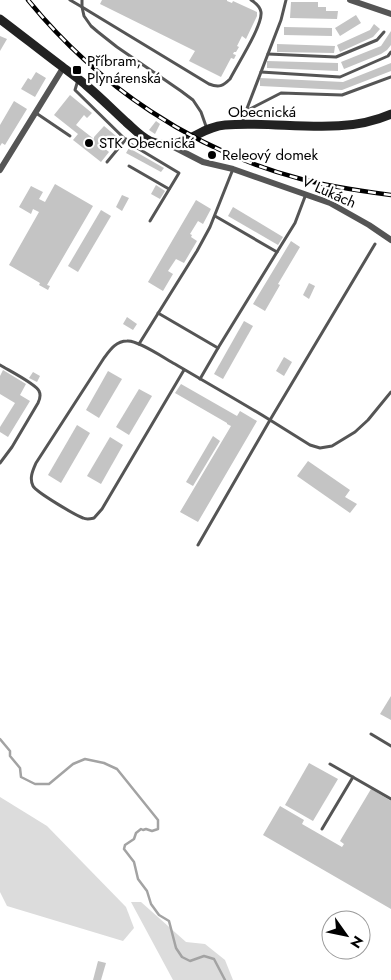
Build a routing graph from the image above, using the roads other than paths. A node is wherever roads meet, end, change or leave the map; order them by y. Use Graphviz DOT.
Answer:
graph roads {
  1 [pos="70,0"];
  2 [pos="82,0"];
  3 [pos="252,0"];
  4 [pos="286,0"];
  5 [pos="350,0"];
  6 [pos="82,7"];
  7 [pos="391,14"];
  8 [pos="0,19"];
  9 [pos="384,32"];
  10 [pos="391,52"];
  11 [pos="268,54"];
  12 [pos="63,68"];
  13 [pos="261,72"];
  14 [pos="391,77"];
  15 [pos="78,79"];
  16 [pos="246,111"];
  17 [pos="36,112"];
  18 [pos="391,114"];
  19 [pos="242,124"];
  20 [pos="207,129"];
  21 [pos="70,136"];
  22 [pos="126,139"];
  23 [pos="170,145"];
  24 [pos="107,162"];
  25 [pos="129,166"];
  26 [pos="233,169"];
  27 [pos="0,170"];
  28 [pos="169,189"];
  29 [pos="306,194"];
  30 [pos="215,216"];
  31 [pos="150,221"];
  32 [pos="391,240"];
  33 [pos="375,244"];
  34 [pos="277,252"];
  35 [pos="158,313"];
  36 [pos="139,344"];
  37 [pos="218,348"];
  38 [pos="0,365"];
  39 [pos="184,370"];
  40 [pos="200,379"];
  41 [pos="391,392"];
  42 [pos="270,420"];
  43 [pos="0,463"];
  44 [pos="198,545"];
  45 [pos="371,734"];
  46 [pos="391,746"];
  47 [pos="330,764"];
  48 [pos="353,776"];
  49 [pos="391,799"];
  50 [pos="322,829"];
  1 -- 6 [label="lane"];
  2 -- 6 [label="lane"];
  3 -- 6 [label="lane"];
  4 -- 11 [label="lane"];
  5 -- 7 [label="street"];
  6 -- 20 [label="lane"];
  8 -- 12 [label="street"];
  9 -- 11 [label="lane"];
  10 -- 13 [label="lane"];
  11 -- 13 [label="lane"];
  12 -- 15 [label="street"];
  12 -- 17 [label="street"];
  13 -- 16 [label="lane"];
  14 -- 16 [label="lane"];
  15 -- 22 [label="lane"];
  15 -- 23 [label="street"];
  16 -- 19 [label="lane"];
  17 -- 21 [label="lane"];
  17 -- 27 [label="street"];
  18 -- 19 [label="street, Obecnická"];
  19 -- 20 [label="street, Obecnická"];
  20 -- 23 [label="street, Obecnická"];
  22 -- 24 [label="lane"];
  22 -- 28 [label="lane"];
  23 -- 26 [label="street, V Lukách"];
  25 -- 28 [label="lane"];
  26 -- 29 [label="street, V Lukách"];
  26 -- 30 [label="lane"];
  28 -- 31 [label="lane"];
  29 -- 32 [label="street, V Lukách"];
  29 -- 34 [label="lane"];
  30 -- 34 [label="lane"];
  30 -- 35 [label="lane"];
  33 -- 42 [label="lane"];
  34 -- 37 [label="lane"];
  35 -- 36 [label="lane"];
  35 -- 37 [label="lane"];
  36 -- 39 [label="lane"];
  36 -- 39 [label="lane"];
  37 -- 40 [label="lane"];
  38 -- 43 [label="lane"];
  39 -- 40 [label="lane"];
  40 -- 42 [label="lane"];
  41 -- 42 [label="lane"];
  42 -- 44 [label="lane"];
  45 -- 46 [label="lane"];
  47 -- 48 [label="lane"];
  48 -- 49 [label="lane"];
  48 -- 50 [label="lane"];
}
